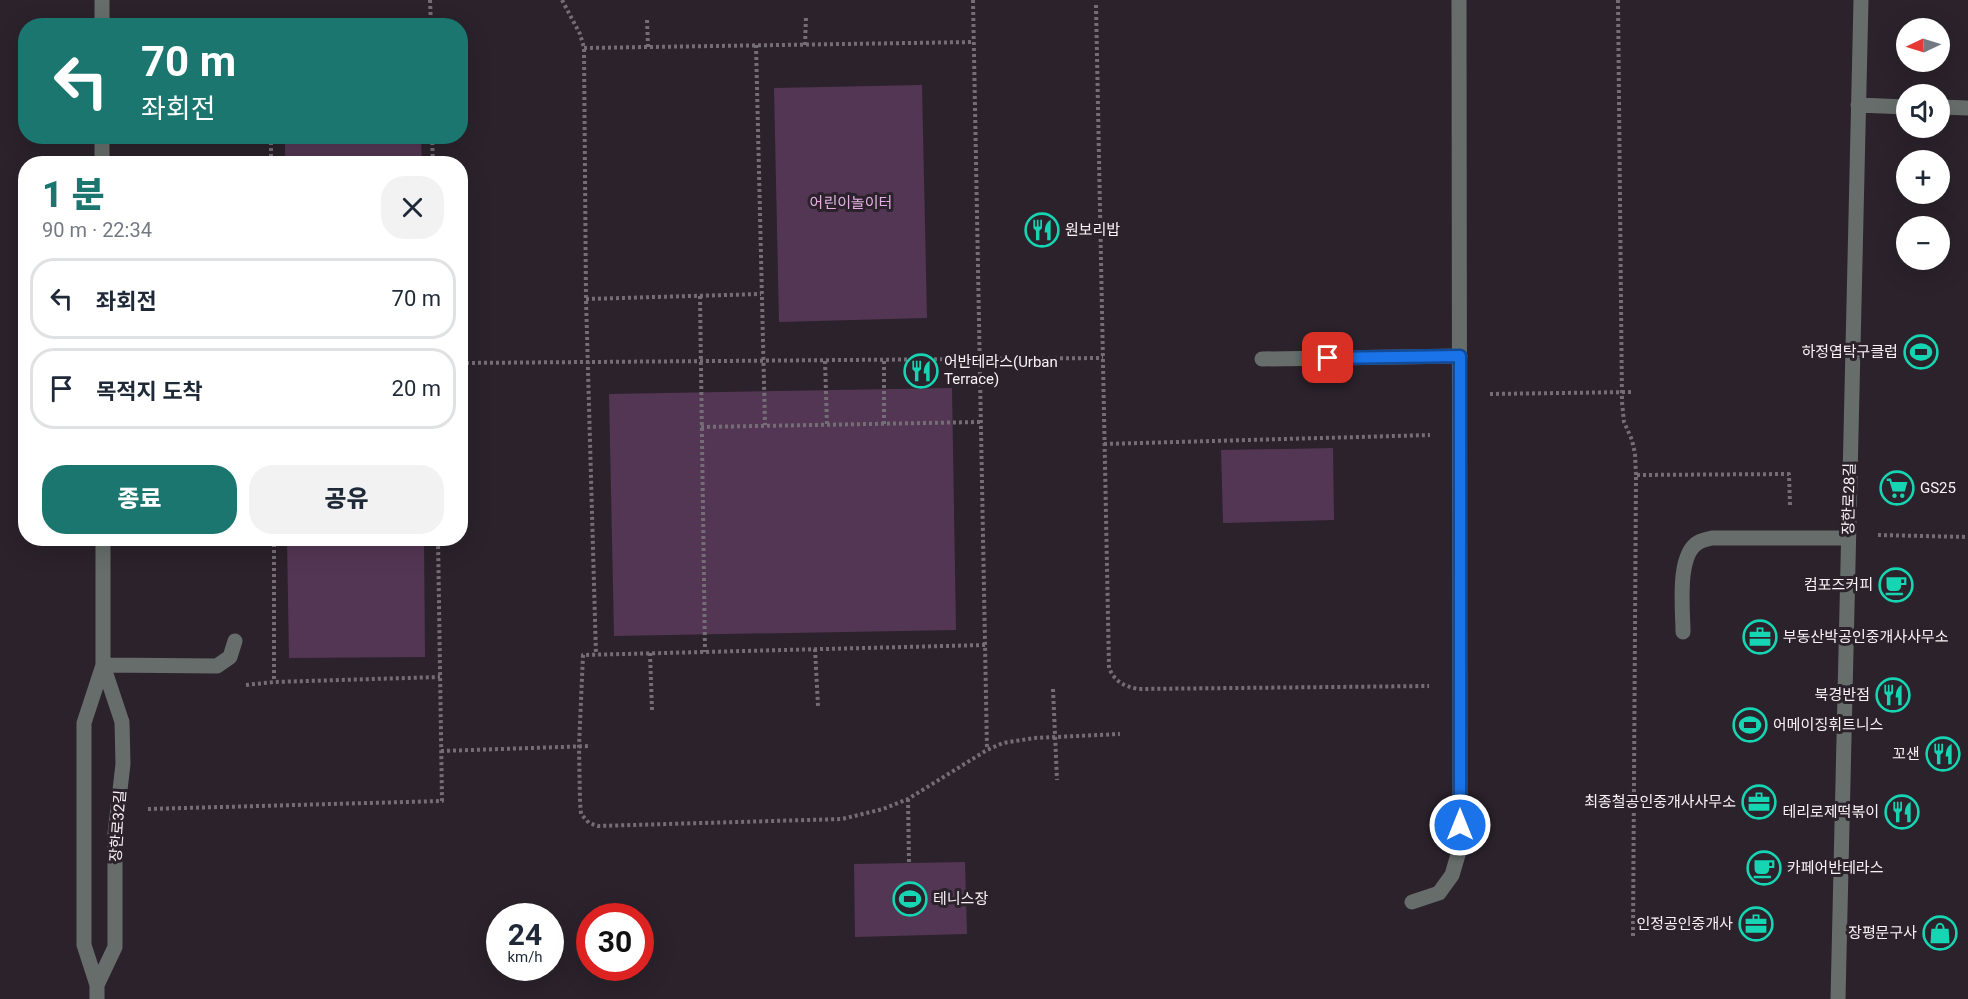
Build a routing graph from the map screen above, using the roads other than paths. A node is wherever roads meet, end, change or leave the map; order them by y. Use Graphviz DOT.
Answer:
graph roads {
  1 [pos="102,0"];
  2 [pos="1459,0"];
  3 [pos="1861,0"];
  4 [pos="102,18"];
  5 [pos="1858,105"];
  6 [pos="1896,107"];
  7 [pos="1950,107"];
  8 [pos="1968,108"];
  9 [pos="1460,356"];
  10 [pos="1262,359"];
  11 [pos="1848,538"];
  12 [pos="103,546"];
  13 [pos="1683,632"];
  14 [pos="235,641"];
  15 [pos="103,665"];
  16 [pos="1412,902"];
  17 [pos="97,992"];
  18 [pos="1838,999"];
  1 -- 4 [label="street"];
  2 -- 9 [label="street"];
  3 -- 5 [label="street, 장한로28길"];
  5 -- 6 [label="street"];
  5 -- 11 [label="street, 장한로28길"];
  7 -- 8 [label="street"];
  9 -- 10 [label="street"];
  9 -- 16 [label="street"];
  11 -- 13 [label="street"];
  11 -- 18 [label="street, 장한로28길"];
  12 -- 15 [label="street, 장한로32길"];
  14 -- 15 [label="street"];
  15 -- 17 [label="street, 장한로32길"];
  15 -- 17 [label="street, 장한로32길"];
}
